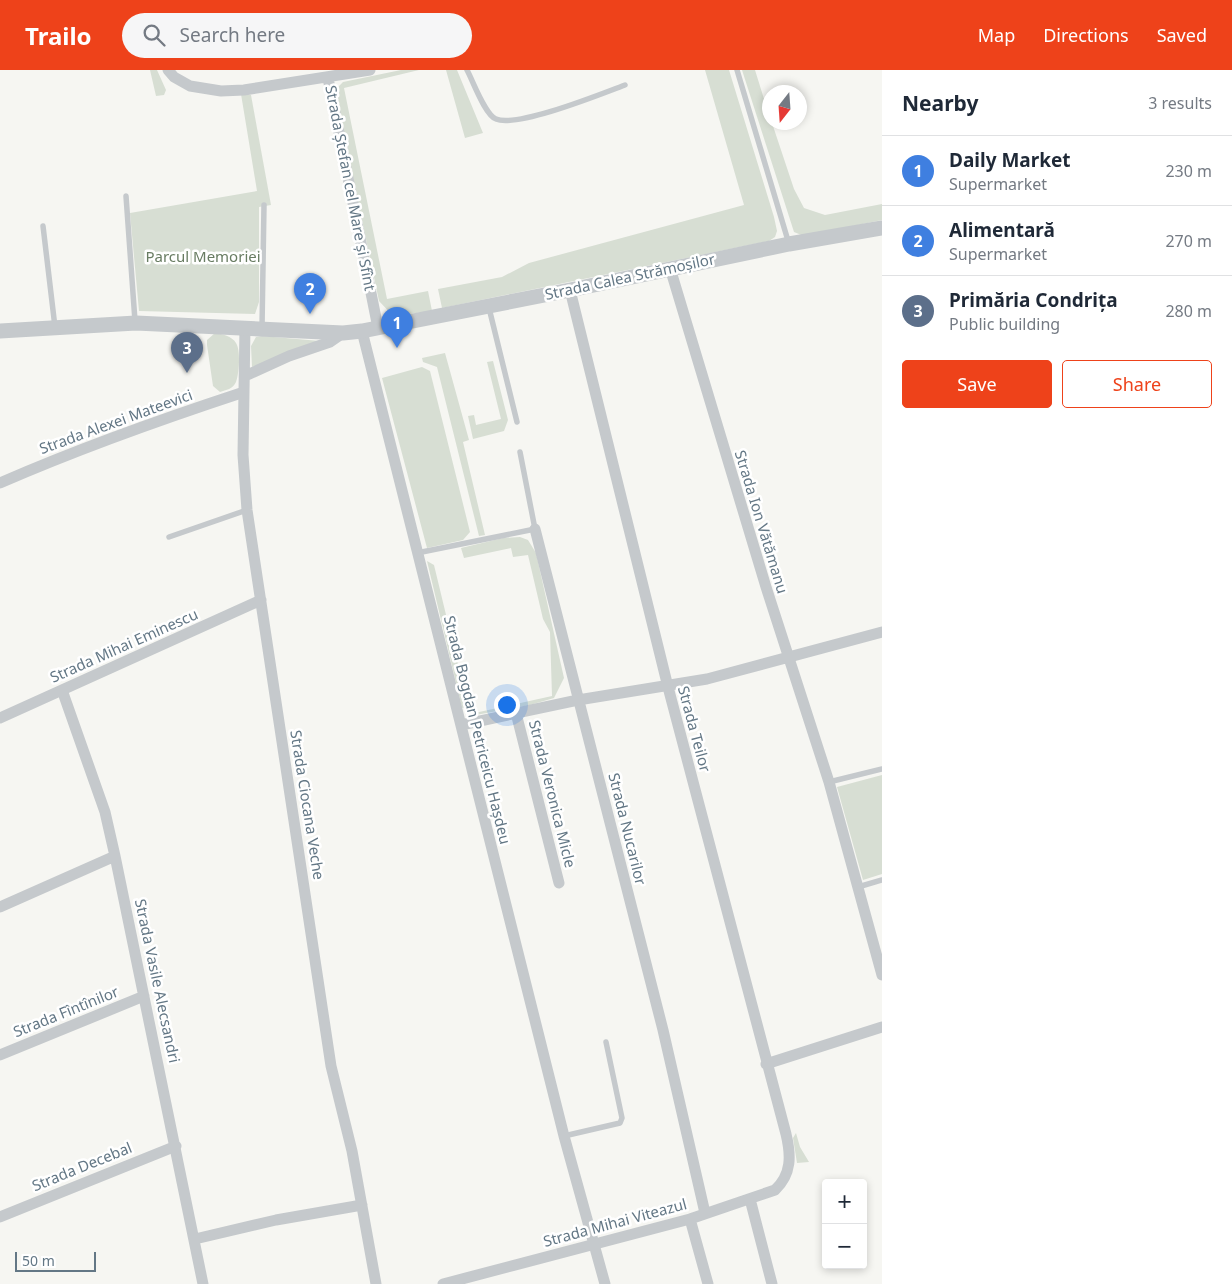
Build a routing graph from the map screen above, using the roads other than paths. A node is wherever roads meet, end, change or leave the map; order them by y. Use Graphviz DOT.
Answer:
graph roads {
  1 [pos="168,70"];
  2 [pos="370,70"];
  3 [pos="468,70"];
  4 [pos="737,70"];
  5 [pos="328,78"];
  6 [pos="625,85"];
  7 [pos="126,196"];
  8 [pos="264,205"];
  9 [pos="43,226"];
  10 [pos="882,228"];
  11 [pos="789,244"];
  12 [pos="670,268"];
  13 [pos="570,290"];
  14 [pos="488,306"];
  15 [pos="136,323"];
  16 [pos="55,327"];
  17 [pos="245,327"];
  18 [pos="262,328"];
  19 [pos="378,328"];
  20 [pos="0,331"];
  21 [pos="362,331"];
  22 [pos="343,333"];
  23 [pos="245,376"];
  24 [pos="244,392"];
  25 [pos="517,422"];
  26 [pos="520,452"];
  27 [pos="0,483"];
  28 [pos="247,510"];
  29 [pos="535,529"];
  30 [pos="169,537"];
  31 [pos="417,553"];
  32 [pos="261,600"];
  33 [pos="882,632"];
  34 [pos="788,656"];
  35 [pos="668,686"];
  36 [pos="62,690"];
  37 [pos="578,700"];
  38 [pos="516,713"];
  39 [pos="0,718"];
  40 [pos="461,725"];
  41 [pos="882,769"];
  42 [pos="829,782"];
  43 [pos="115,856"];
  44 [pos="882,880"];
  45 [pos="558,883"];
  46 [pos="858,887"];
  47 [pos="0,907"];
  48 [pos="882,975"];
  49 [pos="144,996"];
  50 [pos="882,1027"];
  51 [pos="606,1042"];
  52 [pos="0,1055"];
  53 [pos="766,1064"];
  54 [pos="564,1136"];
  55 [pos="176,1146"];
  56 [pos="786,1174"];
  57 [pos="750,1199"];
  58 [pos="362,1205"];
  59 [pos="705,1213"];
  60 [pos="0,1217"];
  61 [pos="690,1218"];
  62 [pos="195,1239"];
  63 [pos="593,1245"];
  64 [pos="202,1284"];
  65 [pos="376,1284"];
  66 [pos="443,1284"];
  67 [pos="605,1284"];
  68 [pos="708,1284"];
  69 [pos="772,1284"];
  1 -- 5 [label="street"];
  2 -- 5 [label="street"];
  3 -- 6 [label="lane"];
  4 -- 11 [label="lane"];
  5 -- 19 [label="street, Strada Ștefan cel Mare și Sfînt"];
  7 -- 15 [label="lane"];
  8 -- 18 [label="lane"];
  9 -- 16 [label="lane"];
  10 -- 11 [label="street, Strada Calea Strămoșilor"];
  11 -- 12 [label="street, Strada Calea Strămoșilor"];
  12 -- 13 [label="street, Strada Calea Strămoșilor"];
  12 -- 34 [label="street, Strada Ion Vătămanu"];
  13 -- 14 [label="street, Strada Calea Strămoșilor"];
  13 -- 35 [label="street, Strada Teilor"];
  14 -- 19 [label="street, Strada Calea Strămoșilor"];
  14 -- 25 [label="lane"];
  15 -- 16 [label="street"];
  15 -- 17 [label="street"];
  16 -- 20 [label="street"];
  17 -- 18 [label="street"];
  17 -- 23 [label="street, Strada Ciocana Veche"];
  18 -- 22 [label="street"];
  19 -- 21 [label="street, Strada Calea Strămoșilor"];
  21 -- 22 [label="street"];
  21 -- 31 [label="street, Strada Bogdan Petriceicu Hașdeu"];
  22 -- 23 [label="street"];
  23 -- 24 [label="street, Strada Ciocana Veche"];
  24 -- 27 [label="street, Strada Alexei Mateevici"];
  24 -- 28 [label="street, Strada Ciocana Veche"];
  26 -- 29 [label="lane, Strada Nucarilor"];
  28 -- 30 [label="lane"];
  28 -- 32 [label="street, Strada Ciocana Veche"];
  29 -- 31 [label="lane"];
  29 -- 37 [label="street, Strada Nucarilor"];
  31 -- 40 [label="street, Strada Bogdan Petriceicu Hașdeu"];
  32 -- 36 [label="street, Strada Mihai Eminescu"];
  32 -- 58 [label="street, Strada Ciocana Veche"];
  33 -- 34 [label="street"];
  34 -- 35 [label="street"];
  34 -- 42 [label="street, Strada Ion Vătămanu"];
  35 -- 37 [label="street"];
  35 -- 53 [label="street, Strada Teilor"];
  36 -- 39 [label="street, Strada Mihai Eminescu"];
  36 -- 43 [label="street, Strada Vasile Alecsandri"];
  37 -- 38 [label="street"];
  37 -- 59 [label="street, Strada Nucarilor"];
  38 -- 40 [label="street"];
  38 -- 45 [label="street, Strada Veronica Micle"];
  40 -- 54 [label="street, Strada Bogdan Petriceicu Hașdeu"];
  41 -- 42 [label="lane"];
  42 -- 46 [label="street, Strada Ion Vătămanu"];
  43 -- 47 [label="street"];
  43 -- 49 [label="street, Strada Vasile Alecsandri"];
  44 -- 46 [label="lane"];
  46 -- 48 [label="street, Strada Ion Vătămanu"];
  49 -- 52 [label="street, Strada Fîntînilor"];
  49 -- 55 [label="street, Strada Vasile Alecsandri"];
  50 -- 53 [label="street"];
  51 -- 54 [label="lane"];
  53 -- 56 [label="street, Strada Teilor"];
  54 -- 63 [label="street, Strada Bogdan Petriceicu Hașdeu"];
  55 -- 60 [label="street, Strada Decebal"];
  55 -- 62 [label="street, Strada Vasile Alecsandri"];
  56 -- 57 [label="street, Strada Mihai Viteazul"];
  57 -- 59 [label="street, Strada Mihai Viteazul"];
  57 -- 69 [label="street"];
  58 -- 62 [label="street"];
  58 -- 65 [label="street, Strada Ciocana Veche"];
  59 -- 61 [label="street, Strada Mihai Viteazul"];
  61 -- 63 [label="street, Strada Mihai Viteazul"];
  61 -- 68 [label="street"];
  62 -- 64 [label="street, Strada Vasile Alecsandri"];
  63 -- 66 [label="street, Strada Mihai Viteazul"];
  63 -- 67 [label="street, Strada Bogdan Petriceicu Hașdeu"];
}
